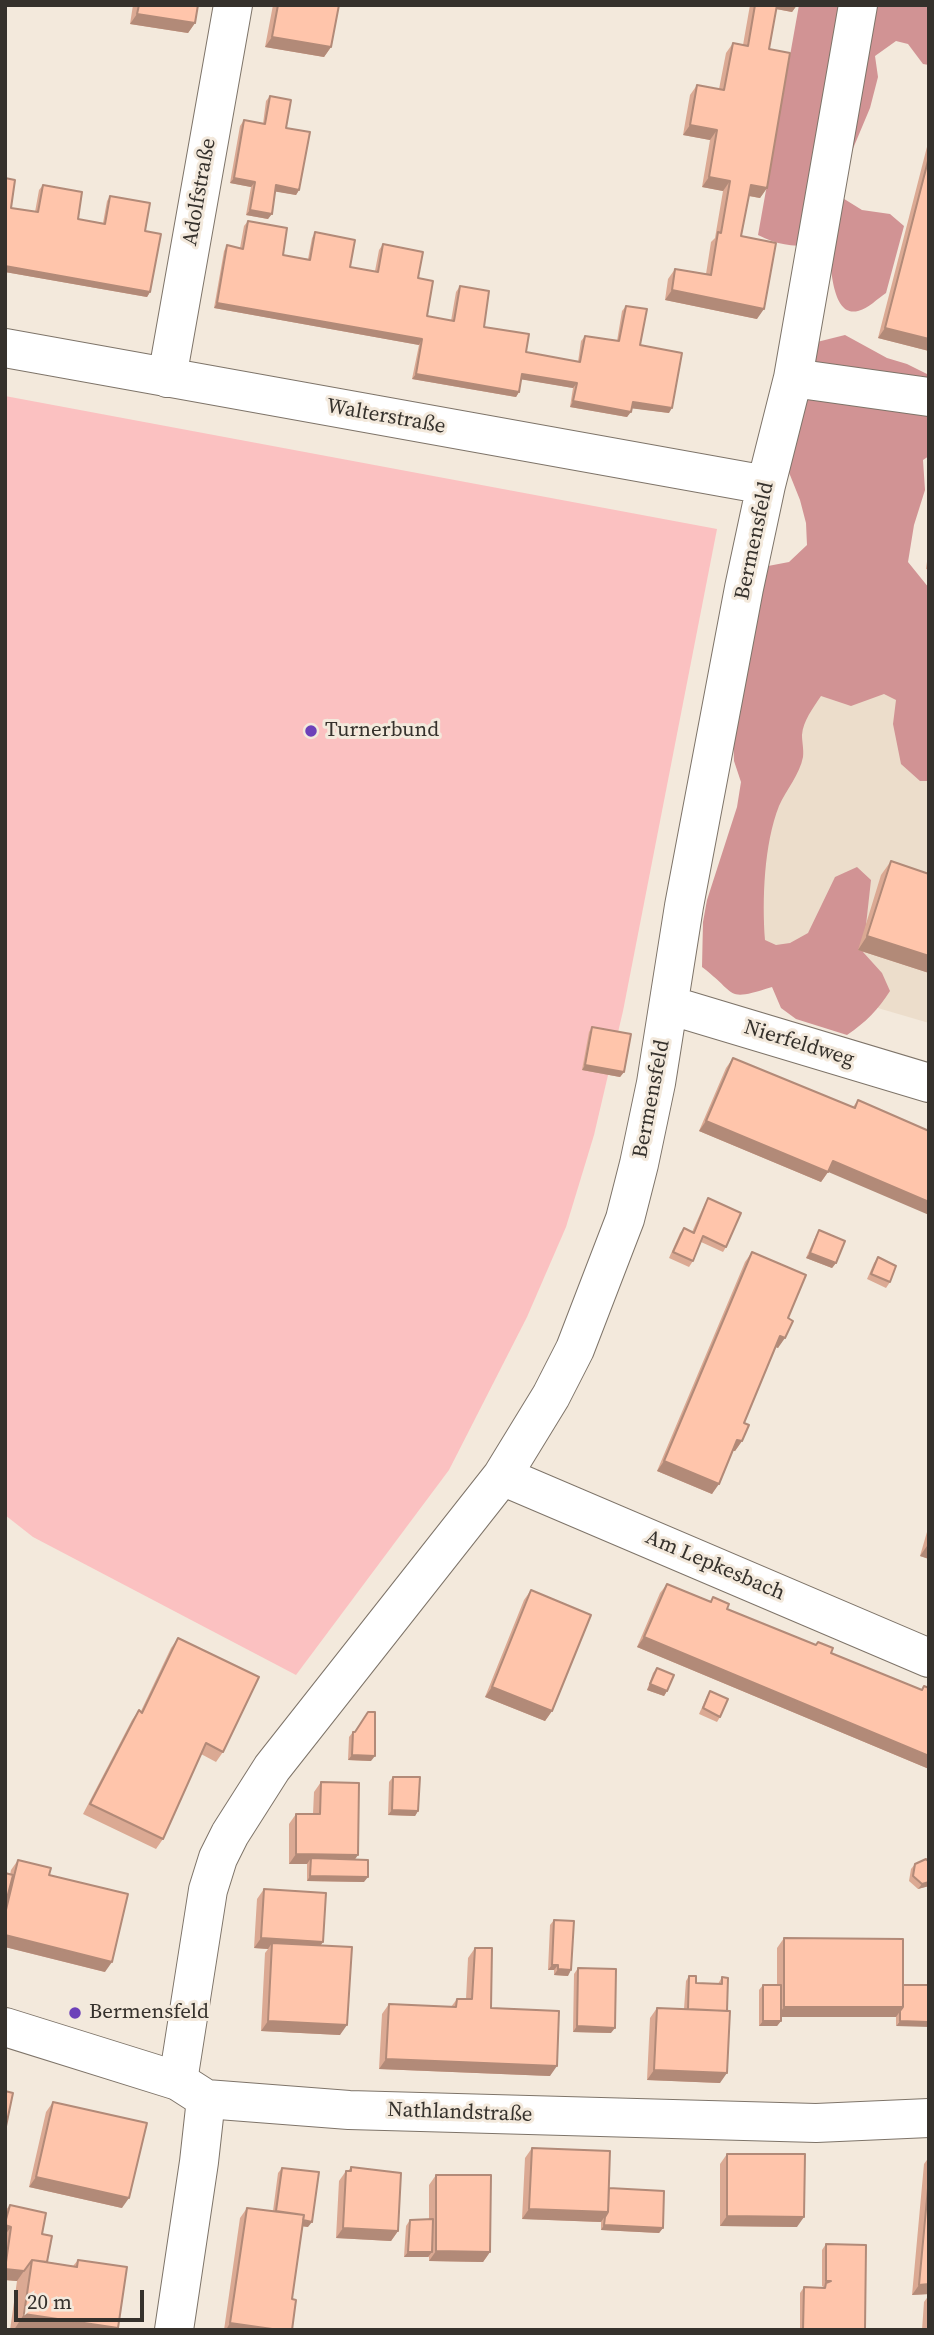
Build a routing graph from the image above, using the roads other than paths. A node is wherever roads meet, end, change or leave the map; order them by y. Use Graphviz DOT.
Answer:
graph roads {
  1 [pos="233,5"];
  2 [pos="858,5"];
  3 [pos="5,348"];
  4 [pos="167,378"];
  5 [pos="793,378"];
  6 [pos="929,397"];
  7 [pos="766,485"];
  8 [pos="669,1005"];
  9 [pos="929,1083"];
  10 [pos="502,1476"];
  11 [pos="929,1658"];
  12 [pos="5,2027"];
  13 [pos="192,2090"];
  14 [pos="929,2118"];
  15 [pos="174,2330"];
  1 -- 4 [label="street, Adolfstraße"];
  2 -- 5 [label="street, Bermensfeld"];
  3 -- 4 [label="street, Walterstraße"];
  4 -- 7 [label="street, Walterstraße"];
  5 -- 6 [label="street"];
  5 -- 7 [label="street, Bermensfeld"];
  7 -- 8 [label="street, Bermensfeld"];
  8 -- 9 [label="street, Nierfeldweg"];
  8 -- 10 [label="street, Bermensfeld"];
  10 -- 11 [label="street, Am Lepkesbach"];
  10 -- 13 [label="street, Bermensfeld"];
  12 -- 13 [label="street, Nathlandstraße"];
  13 -- 14 [label="street, Nathlandstraße"];
  13 -- 15 [label="street, Bermensfeld"];
}
